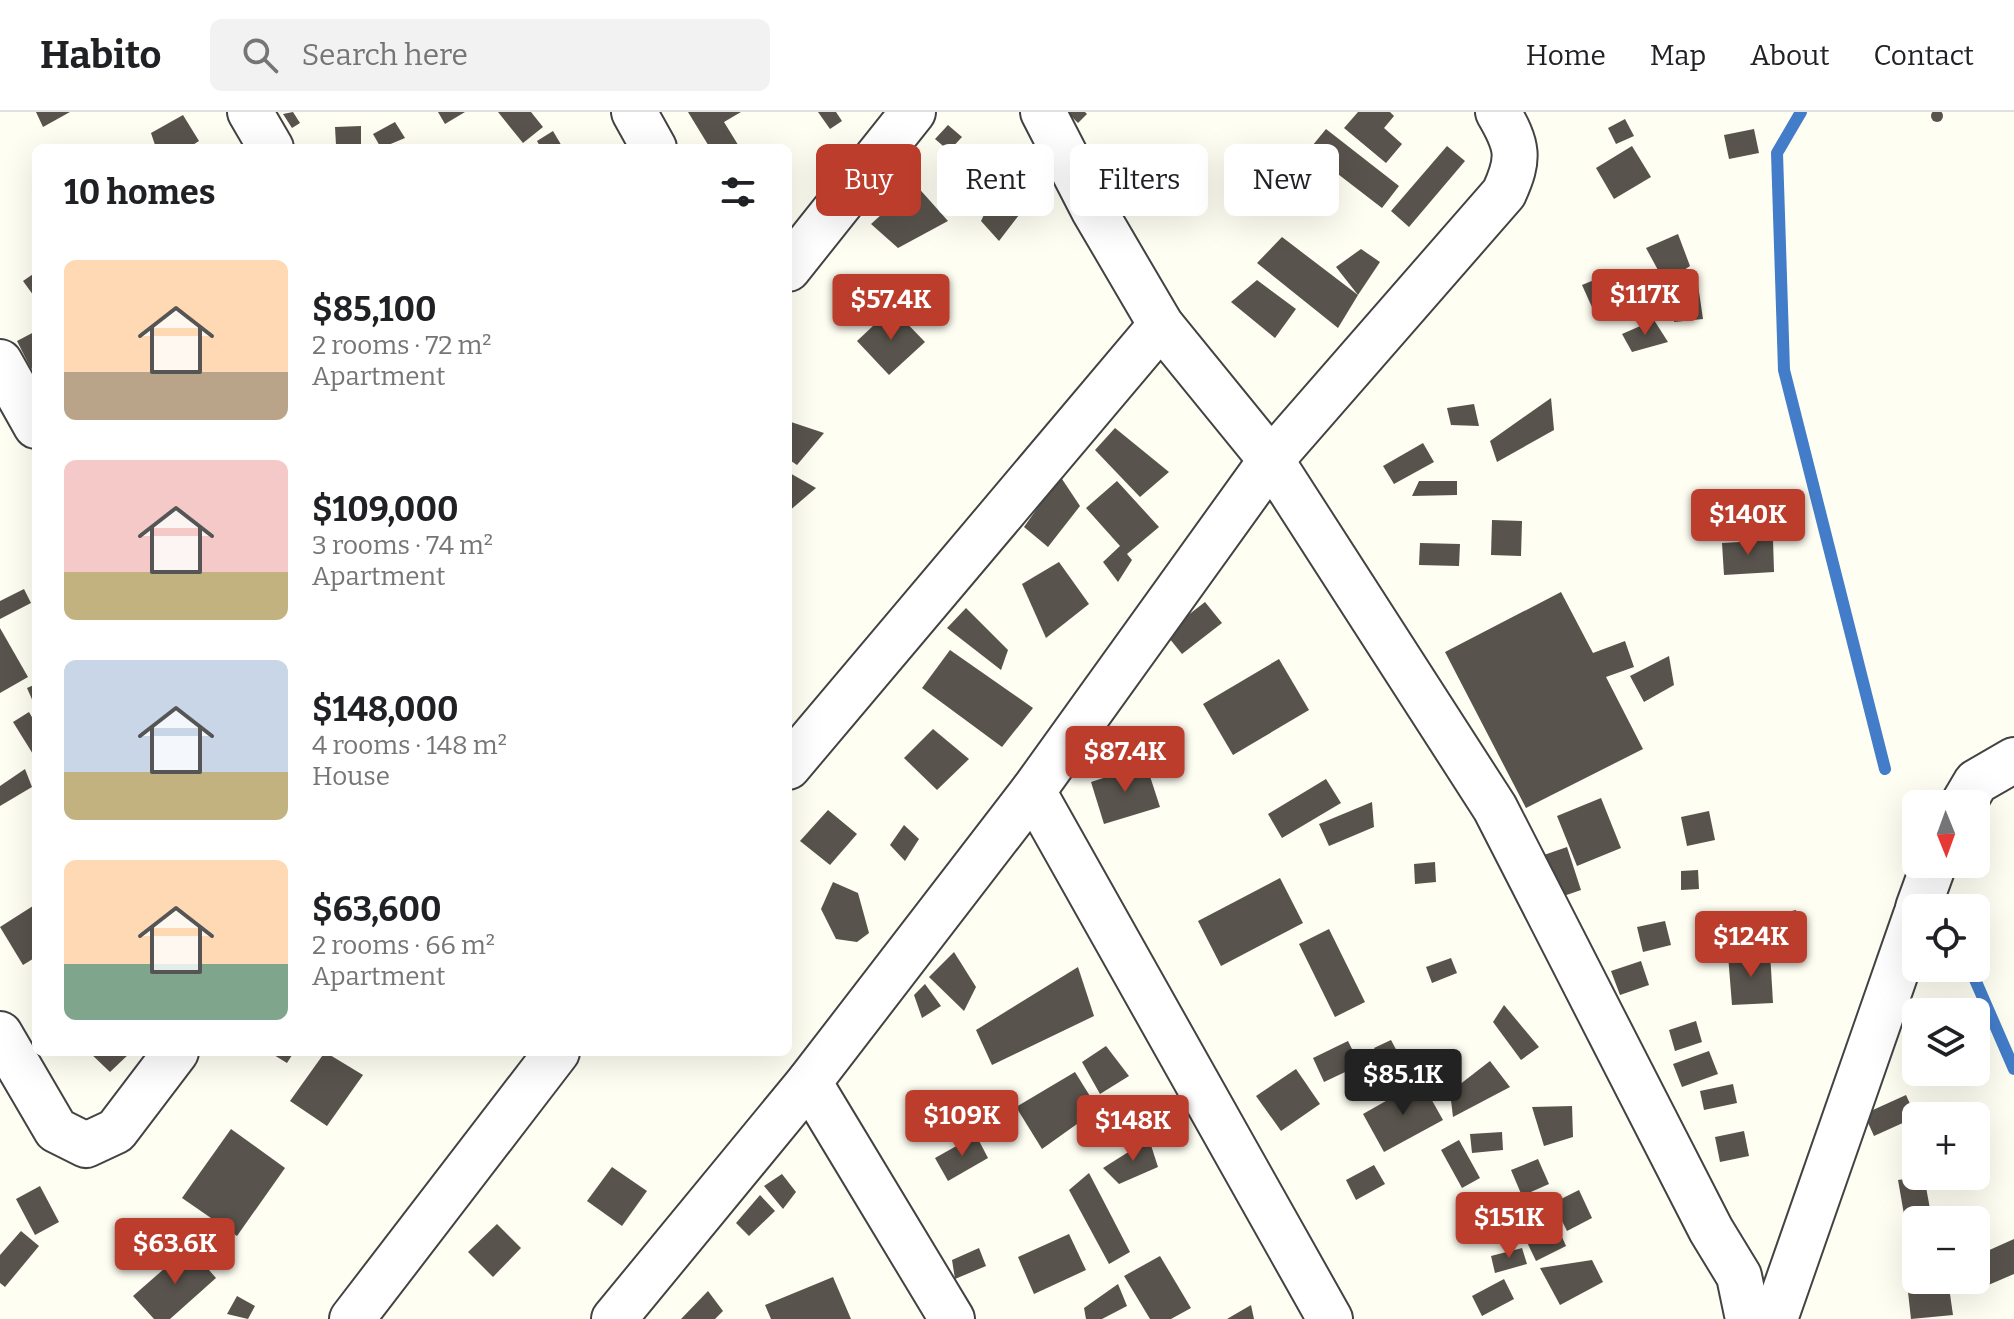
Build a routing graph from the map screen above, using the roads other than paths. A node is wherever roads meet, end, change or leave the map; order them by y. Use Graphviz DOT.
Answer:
graph roads {
  1 [pos="250,112"];
  2 [pos="634,112"];
  3 [pos="913,112"];
  4 [pos="1043,112"];
  5 [pos="1498,112"];
  6 [pos="269,144"];
  7 [pos="652,144"];
  8 [pos="792,264"];
  9 [pos="1161,325"];
  10 [pos="0,362"];
  11 [pos="32,419"];
  12 [pos="1271,460"];
  13 [pos="2014,760"];
  14 [pos="792,762"];
  15 [pos="1971,790"];
  16 [pos="1033,791"];
  17 [pos="1902,955"];
  18 [pos="0,1034"];
  19 [pos="173,1056"];
  20 [pos="554,1056"];
  21 [pos="809,1082"];
  22 [pos="352,1319"];
  23 [pos="614,1319"];
  24 [pos="952,1319"];
  25 [pos="1330,1319"];
  26 [pos="1748,1319"];
  27 [pos="1775,1319"];
  1 -- 6 [label="street"];
  2 -- 7 [label="street"];
  3 -- 8 [label="street"];
  4 -- 9 [label="street"];
  5 -- 12 [label="street"];
  9 -- 12 [label="street"];
  9 -- 14 [label="street"];
  10 -- 11 [label="street"];
  12 -- 16 [label="street"];
  12 -- 26 [label="street"];
  13 -- 15 [label="street"];
  16 -- 21 [label="street"];
  16 -- 25 [label="street"];
  17 -- 27 [label="street"];
  18 -- 19 [label="street"];
  20 -- 22 [label="street"];
  21 -- 23 [label="street"];
  21 -- 24 [label="street"];
}
